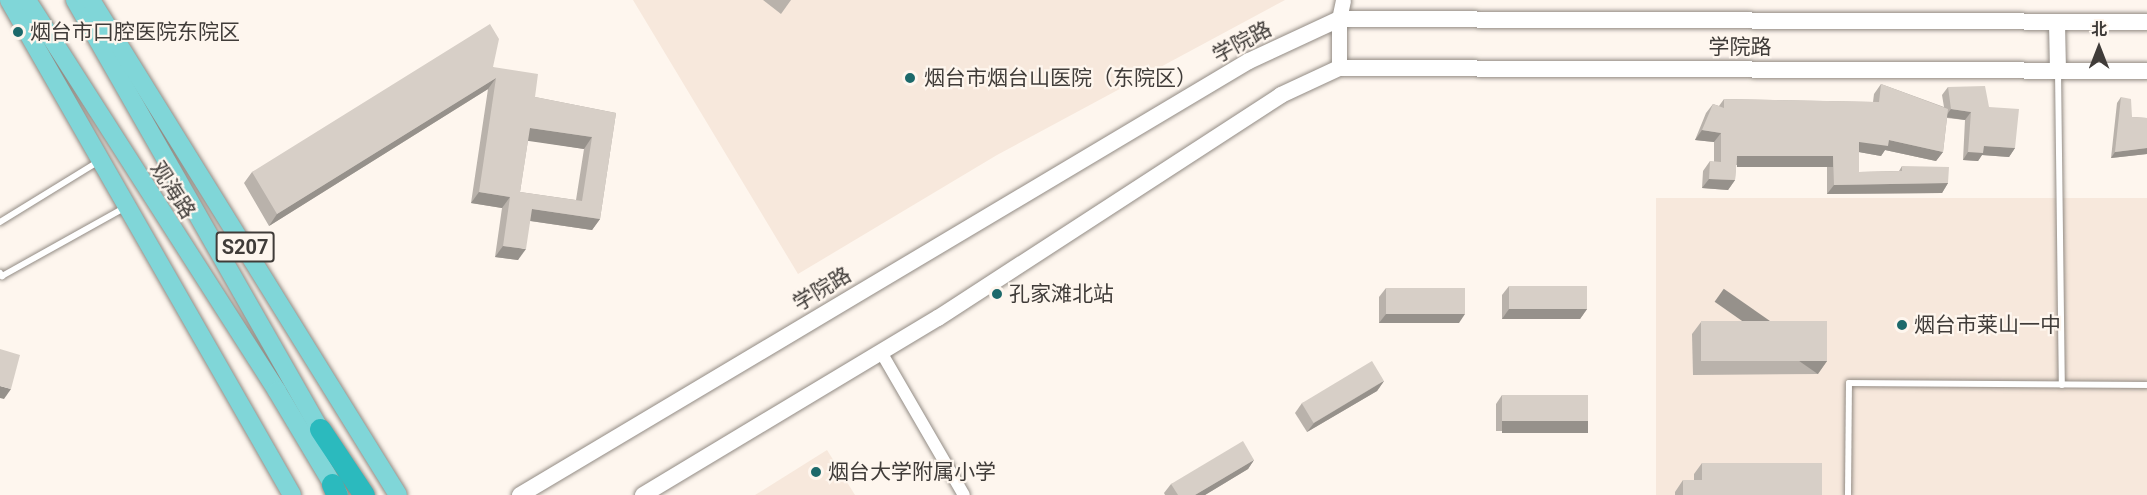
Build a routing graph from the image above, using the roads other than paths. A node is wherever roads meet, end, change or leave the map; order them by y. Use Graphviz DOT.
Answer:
graph roads {
  1 [pos="9,0"];
  2 [pos="27,0"];
  3 [pos="75,0"];
  4 [pos="91,0"];
  5 [pos="1343,0"];
  6 [pos="1339,19"];
  7 [pos="2147,22"];
  8 [pos="2057,23"];
  9 [pos="1339,68"];
  10 [pos="2058,70"];
  11 [pos="2147,71"];
  12 [pos="99,161"];
  13 [pos="126,207"];
  14 [pos="0,222"];
  15 [pos="0,273"];
  16 [pos="881,352"];
  17 [pos="2062,385"];
  18 [pos="2147,385"];
  19 [pos="320,429"];
  20 [pos="336,491"];
  21 [pos="292,495"];
  22 [pos="362,495"];
  23 [pos="398,495"];
  24 [pos="520,495"];
  25 [pos="643,495"];
  26 [pos="964,495"];
  27 [pos="1848,495"];
  1 -- 12 [label="main road"];
  2 -- 20 [label="main road, 观海路"];
  3 -- 19 [label="main road, 观海路"];
  4 -- 23 [label="main road, 观海路 / S207"];
  5 -- 6 [label="street"];
  6 -- 8 [label="main road, 学院路"];
  6 -- 9 [label="street"];
  6 -- 24 [label="main road, 学院路"];
  7 -- 8 [label="main road, 学院路"];
  8 -- 10 [label="main road"];
  9 -- 10 [label="main road, 学院路"];
  9 -- 16 [label="main road, 学院路"];
  10 -- 11 [label="main road, 学院路"];
  10 -- 17 [label="lane"];
  12 -- 13 [label="main road"];
  12 -- 14 [label="lane"];
  13 -- 15 [label="lane"];
  13 -- 21 [label="main road"];
  16 -- 25 [label="main road, 学院路"];
  16 -- 26 [label="street"];
  17 -- 18 [label="lane"];
  17 -- 27 [label="lane"];
  19 -- 22 [label="highway"];
}
